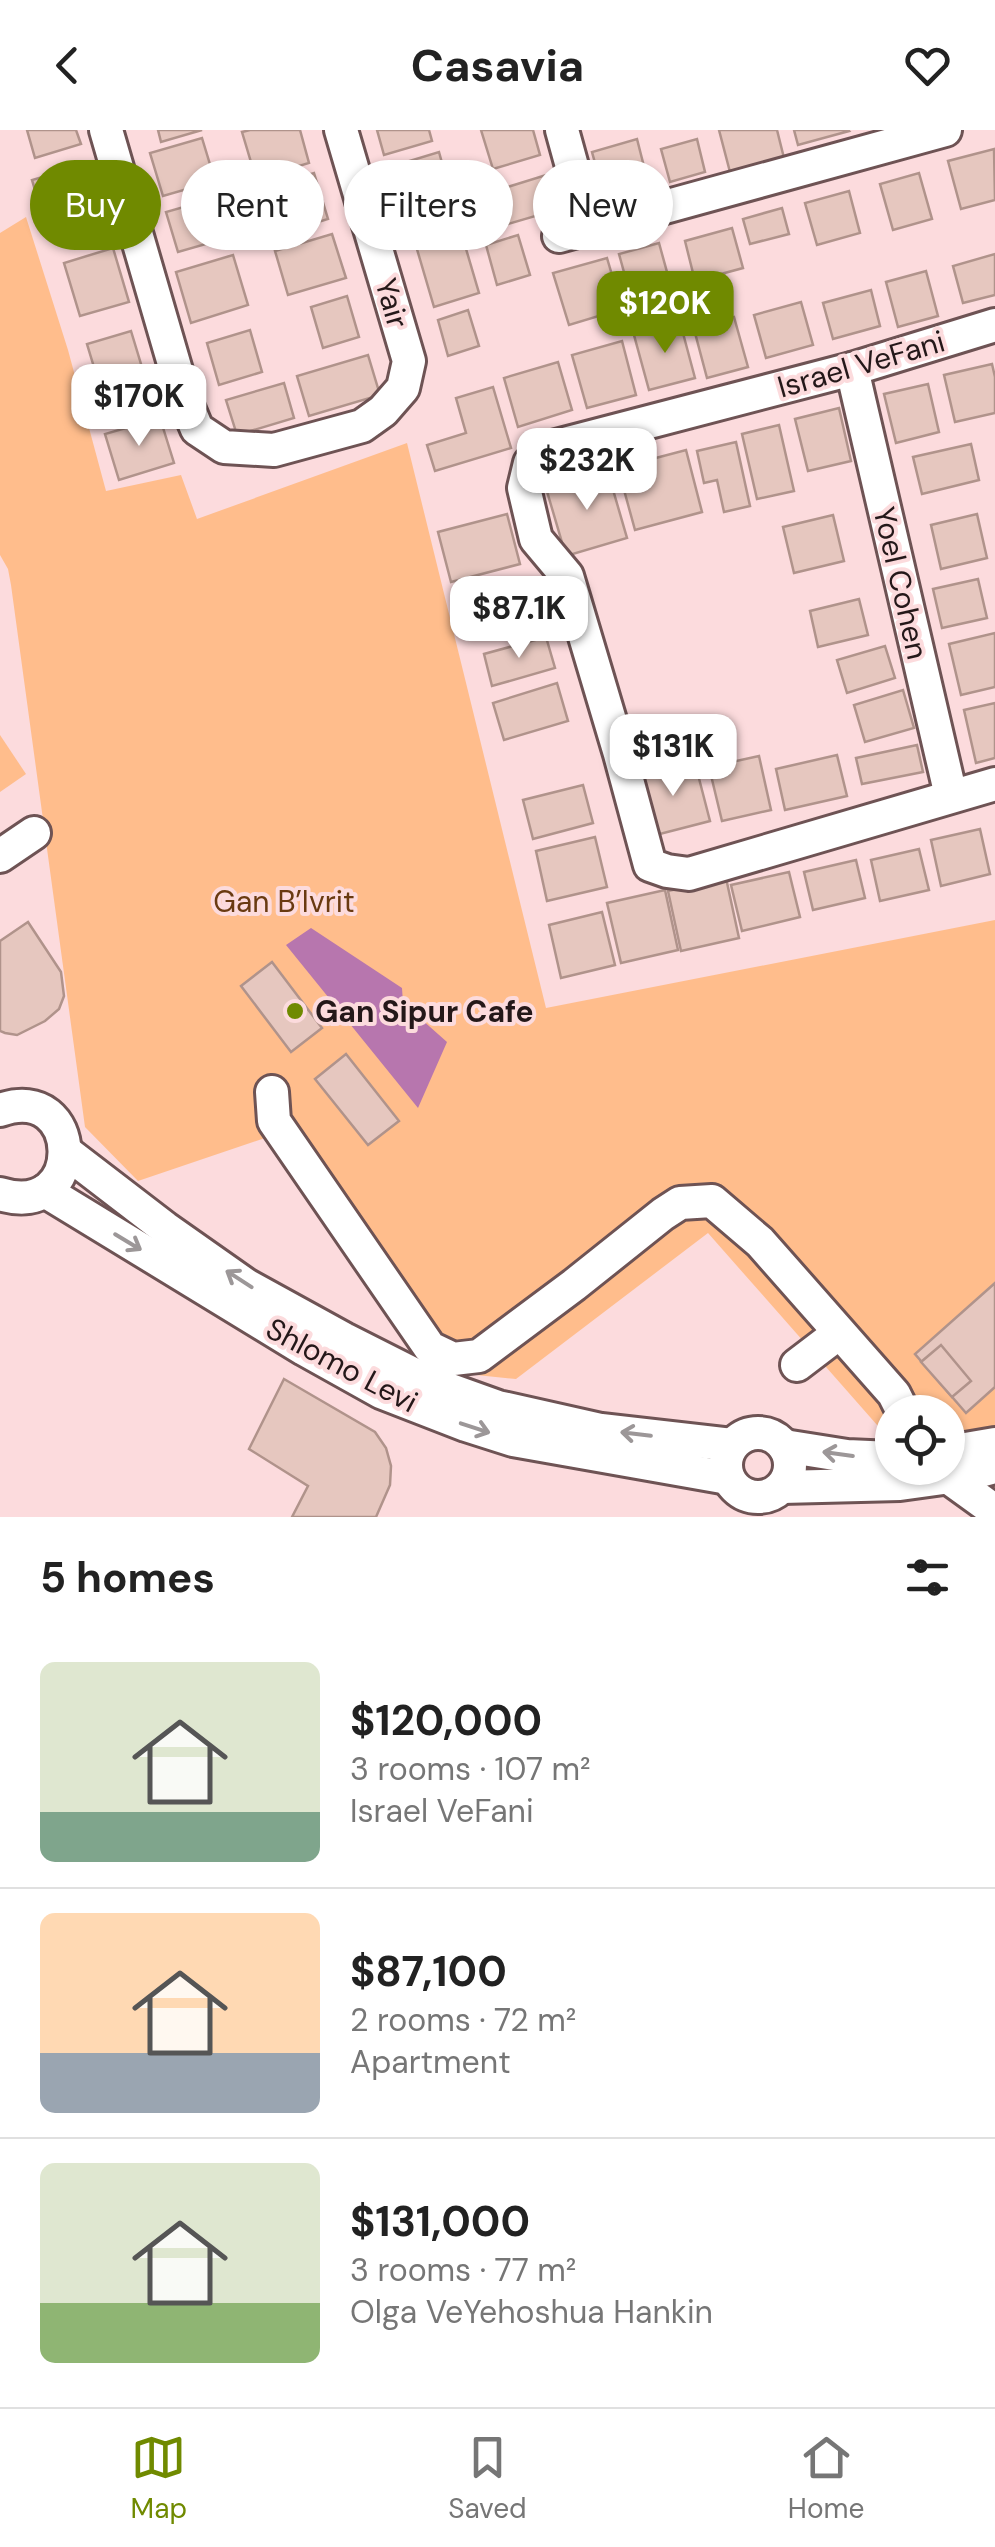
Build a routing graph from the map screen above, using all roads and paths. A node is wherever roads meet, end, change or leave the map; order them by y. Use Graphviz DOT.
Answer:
graph roads {
  1 [pos="106,130"];
  2 [pos="341,130"];
  3 [pos="562,130"];
  4 [pos="945,130"];
  5 [pos="995,325"];
  6 [pos="852,369"];
  7 [pos="995,784"];
  8 [pos="951,796"];
  9 [pos="34,833"];
  10 [pos="0,856"];
  11 [pos="272,1092"];
  12 [pos="0,1110"];
  13 [pos="66,1152"];
  14 [pos="44,1191"];
  15 [pos="0,1194"];
  16 [pos="839,1334"];
  17 [pos="796,1365"];
  18 [pos="894,1395"];
  19 [pos="995,1444"];
  20 [pos="732,1445"];
  21 [pos="784,1446"];
  22 [pos="875,1453"];
  23 [pos="965,1457"];
  24 [pos="965,1465"];
  25 [pos="995,1467"];
  26 [pos="965,1481"];
  27 [pos="875,1484"];
  28 [pos="753,1495"];
  29 [pos="995,1511"];
  1 -- 2 [label="street, Yair"];
  3 -- 4 [label="street"];
  5 -- 6 [label="street, Israel VeFani"];
  6 -- 8 [label="street, Yoel Cohen"];
  6 -- 8 [label="street, Israel VeFani"];
  7 -- 8 [label="street"];
  9 -- 10 [label="street"];
  11 -- 16 [label="street"];
  12 -- 13 [label="street"];
  13 -- 14 [label="street"];
  20 -- 13 [label="street, Shlomo Levi, one-way"];
  14 -- 15 [label="street"];
  14 -- 28 [label="street, Shlomo Levi, one-way"];
  16 -- 17 [label="street"];
  16 -- 18 [label="street"];
  19 -- 23 [label="street, Shlomo Levi"];
  20 -- 21 [label="street"];
  20 -- 28 [label="street"];
  22 -- 21 [label="street, one-way"];
  21 -- 28 [label="street"];
  24 -- 25 [label="street, Shlomo Levi"];
  26 -- 29 [label="street"];
  27 -- 28 [label="street, Shlomo Levi"];
}
